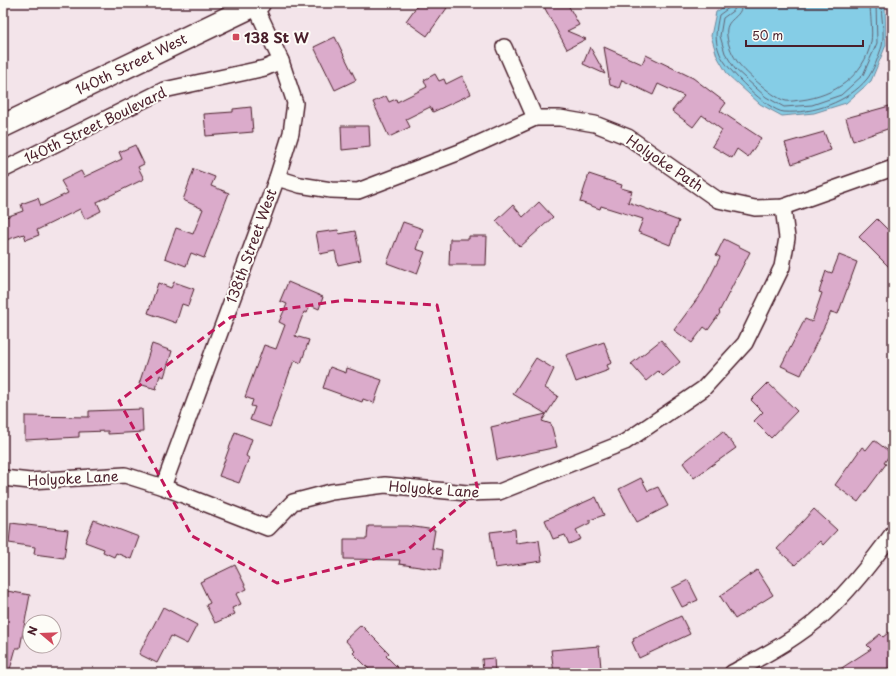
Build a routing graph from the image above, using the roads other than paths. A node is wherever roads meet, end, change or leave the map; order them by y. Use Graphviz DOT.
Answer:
graph roads {
  1 [pos="256,4"];
  2 [pos="504,48"];
  3 [pos="281,61"];
  4 [pos="535,118"];
  5 [pos="3,126"];
  6 [pos="893,168"];
  7 [pos="3,170"];
  8 [pos="277,178"];
  9 [pos="783,207"];
  10 [pos="3,478"];
  11 [pos="163,487"];
  12 [pos="893,533"];
  13 [pos="732,673"];
  1 -- 3 [label="street, 138th Street West"];
  1 -- 5 [label="street, 140th Street West"];
  2 -- 4 [label="street"];
  3 -- 7 [label="street, 140th Street Boulevard"];
  3 -- 8 [label="street, 138th Street West"];
  4 -- 8 [label="street, Holyoke Path"];
  4 -- 9 [label="street, Holyoke Path"];
  6 -- 9 [label="street, Holyoke Path"];
  8 -- 11 [label="street, 138th Street West"];
  9 -- 11 [label="street, Holyoke Lane"];
  10 -- 11 [label="street, Holyoke Lane"];
  12 -- 13 [label="street"];
}
